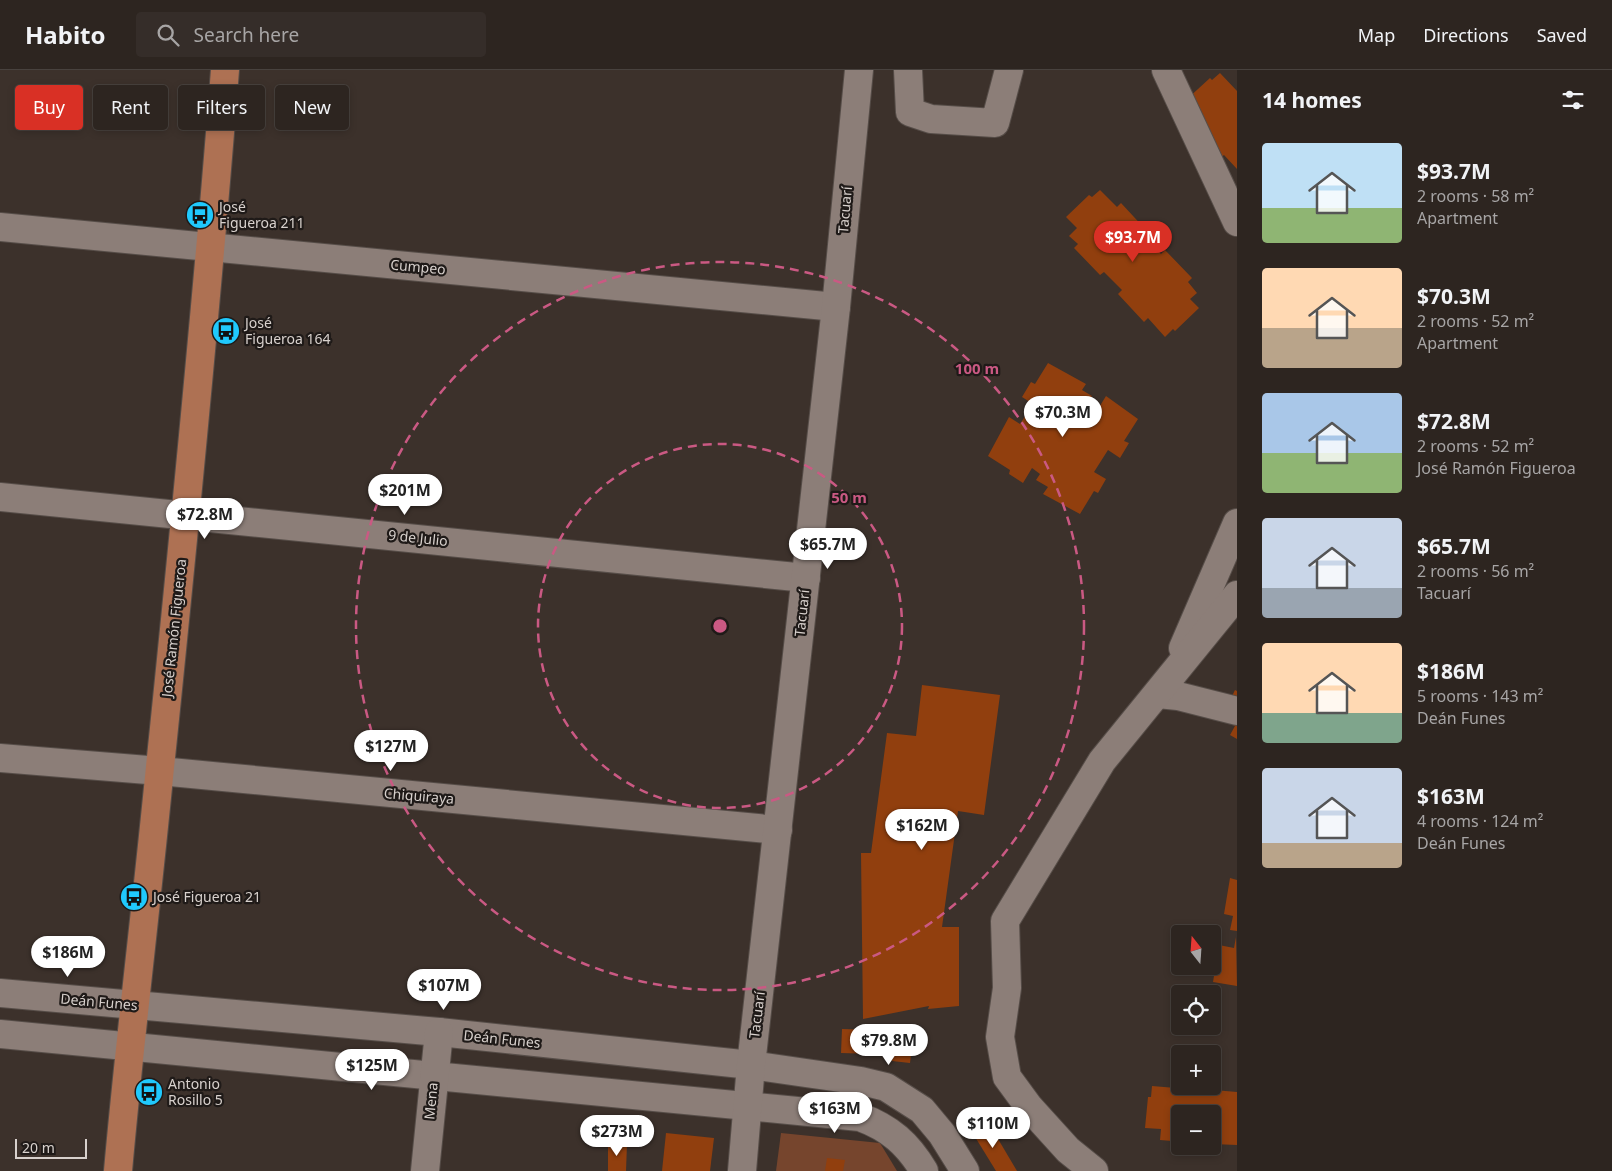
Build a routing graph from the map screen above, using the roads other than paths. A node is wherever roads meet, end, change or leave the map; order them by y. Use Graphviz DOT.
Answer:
graph roads {
  1 [pos="225,70"];
  2 [pos="859,70"];
  3 [pos="908,70"];
  4 [pos="1009,70"];
  5 [pos="1166,70"];
  6 [pos="1237,222"];
  7 [pos="0,227"];
  8 [pos="211,247"];
  9 [pos="836,307"];
  10 [pos="0,497"];
  11 [pos="186,515"];
  12 [pos="1237,523"];
  13 [pos="806,578"];
  14 [pos="1237,595"];
  15 [pos="1164,686"];
  16 [pos="1237,711"];
  17 [pos="0,758"];
  18 [pos="160,771"];
  19 [pos="778,830"];
  20 [pos="0,993"];
  21 [pos="133,1006"];
  22 [pos="439,1032"];
  23 [pos="0,1034"];
  24 [pos="129,1047"];
  25 [pos="751,1065"];
  26 [pos="433,1076"];
  27 [pos="748,1105"];
  28 [pos="118,1171"];
  29 [pos="425,1171"];
  30 [pos="742,1171"];
  31 [pos="924,1171"];
  32 [pos="965,1171"];
  33 [pos="1094,1171"];
  1 -- 8 [label="main road, José Ramón Figueroa"];
  2 -- 9 [label="street, Tacuarí"];
  3 -- 4 [label="street"];
  5 -- 6 [label="street"];
  7 -- 8 [label="street, Cumpeo"];
  8 -- 9 [label="street, Cumpeo"];
  8 -- 11 [label="main road, José Ramón Figueroa"];
  9 -- 13 [label="street, Tacuarí"];
  10 -- 11 [label="street, 9 de Julio"];
  11 -- 13 [label="street, 9 de Julio"];
  11 -- 18 [label="main road, José Ramón Figueroa"];
  12 -- 15 [label="street"];
  13 -- 19 [label="street, Tacuarí"];
  14 -- 15 [label="street"];
  15 -- 16 [label="street"];
  15 -- 33 [label="street"];
  17 -- 18 [label="street, Chiquiraya"];
  18 -- 19 [label="street, Chiquiraya"];
  18 -- 21 [label="main road, José Ramón Figueroa"];
  19 -- 25 [label="street, Tacuarí"];
  20 -- 21 [label="street, Deán Funes"];
  21 -- 22 [label="street, Deán Funes"];
  21 -- 24 [label="main road, José Ramón Figueroa"];
  22 -- 25 [label="street, Deán Funes"];
  22 -- 26 [label="street, Mena"];
  23 -- 24 [label="street"];
  24 -- 26 [label="street"];
  24 -- 28 [label="main road, José Ramón Figueroa"];
  25 -- 27 [label="street, Tacuarí"];
  25 -- 32 [label="street, Deán Funes"];
  26 -- 27 [label="street"];
  26 -- 29 [label="street, Mena"];
  27 -- 30 [label="street, Tacuarí"];
  27 -- 31 [label="street"];
}
